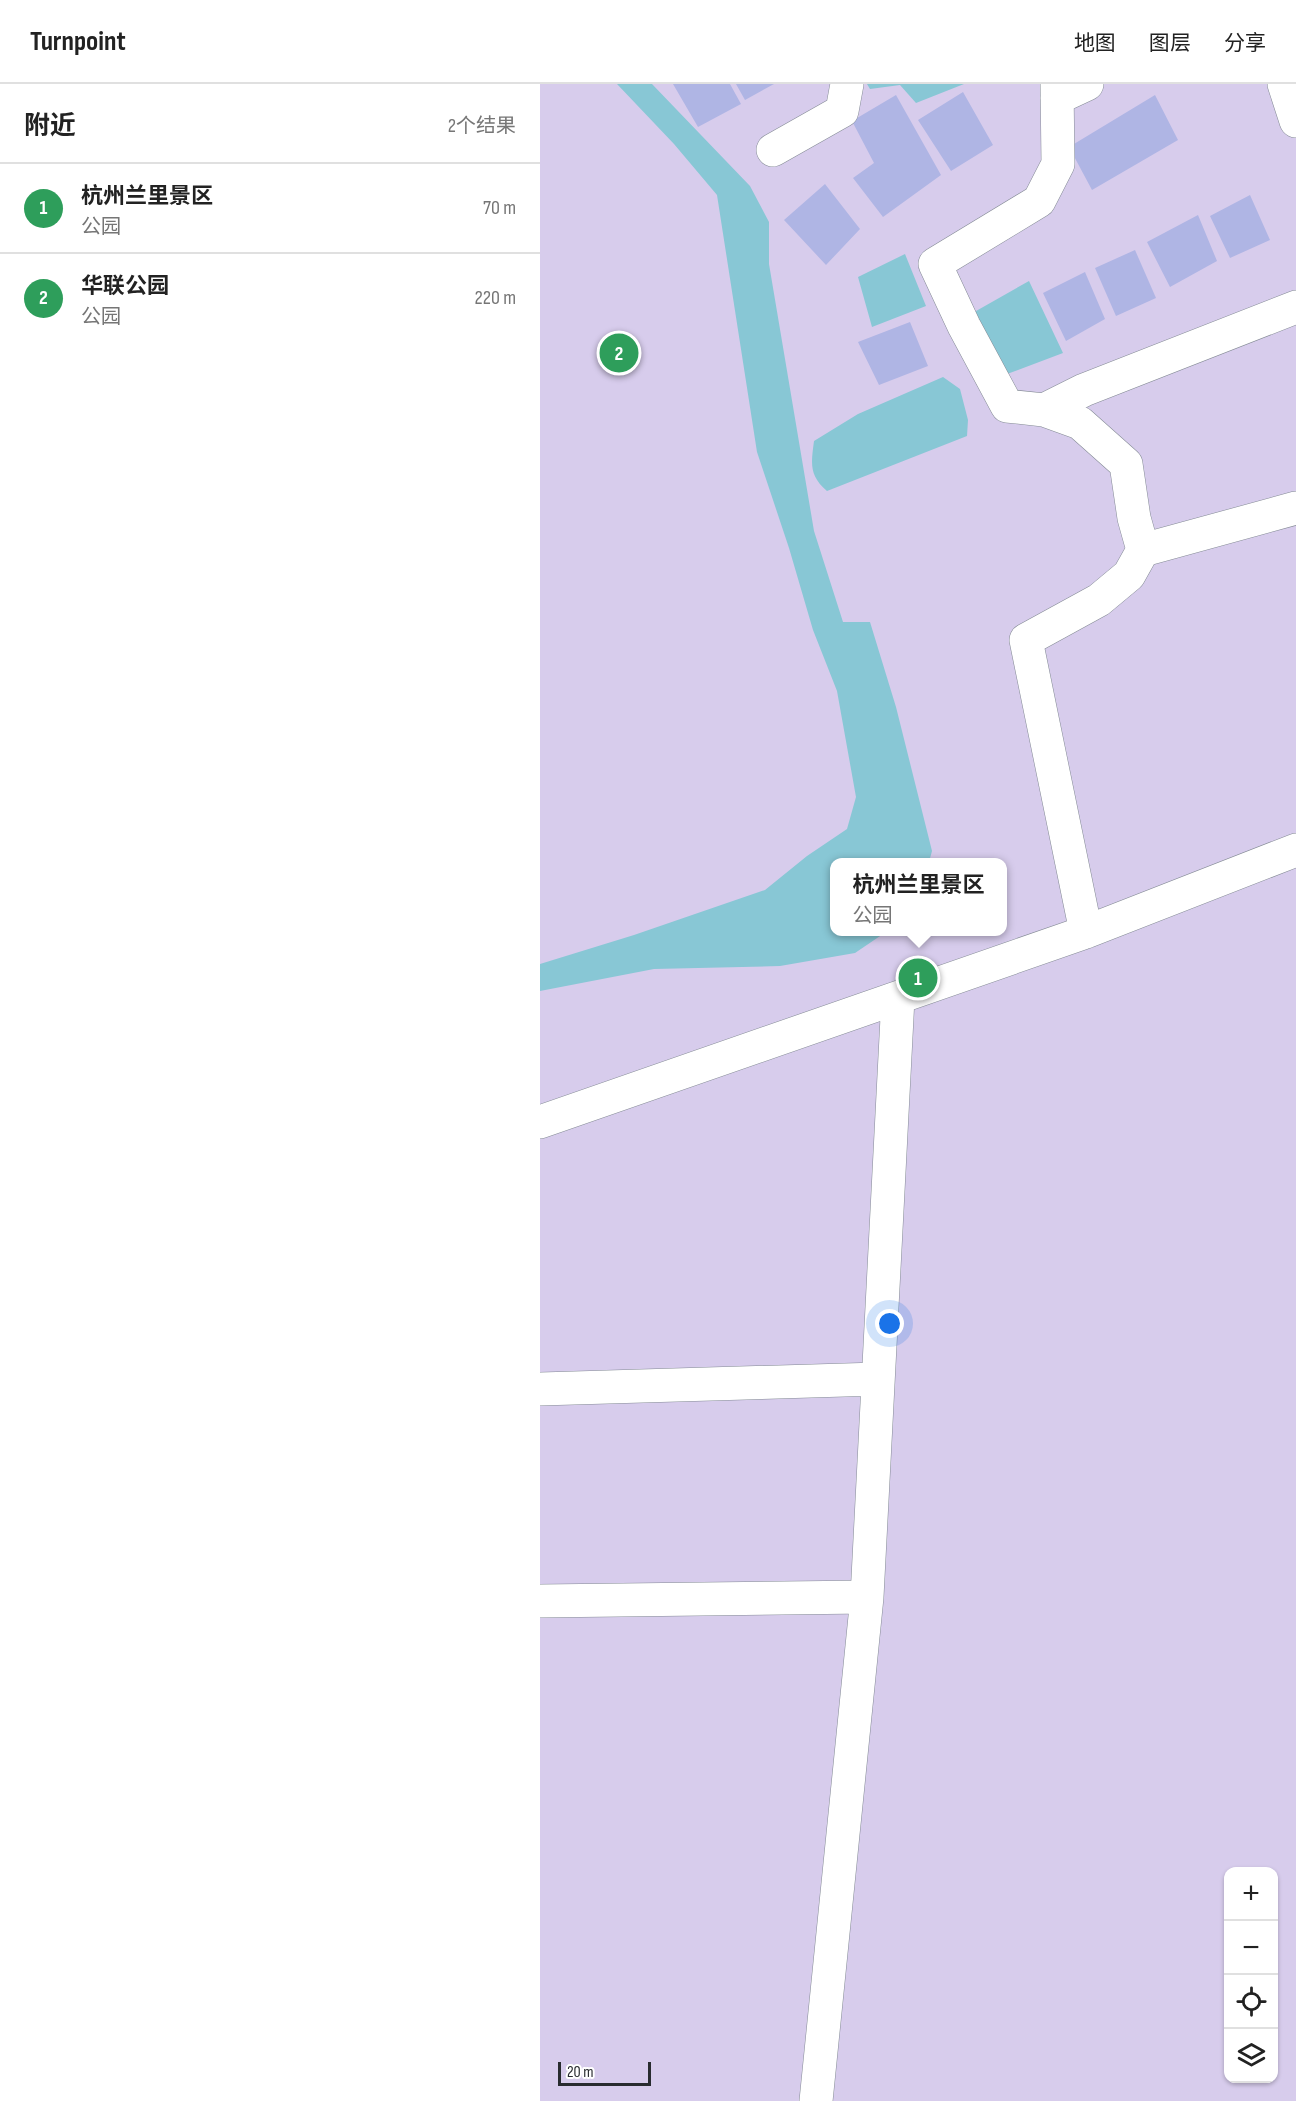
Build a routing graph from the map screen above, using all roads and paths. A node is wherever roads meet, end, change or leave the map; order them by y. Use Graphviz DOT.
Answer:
graph roads {
  1 [pos="847,84"];
  2 [pos="1087,84"];
  3 [pos="1284,84"];
  4 [pos="1057,91"];
  5 [pos="1296,121"];
  6 [pos="773,150"];
  7 [pos="1296,307"];
  8 [pos="1044,410"];
  9 [pos="1296,508"];
  10 [pos="1143,550"];
  11 [pos="1296,850"];
  12 [pos="1086,932"];
  13 [pos="898,998"];
  14 [pos="540,1122"];
  15 [pos="878,1379"];
  16 [pos="540,1389"];
  17 [pos="867,1597"];
  18 [pos="540,1601"];
  19 [pos="816,2101"];
  1 -- 6 [label="street"];
  2 -- 4 [label="street"];
  3 -- 5 [label="street"];
  4 -- 8 [label="street"];
  7 -- 8 [label="street"];
  8 -- 10 [label="street"];
  9 -- 10 [label="street"];
  10 -- 12 [label="street"];
  11 -- 12 [label="street"];
  12 -- 13 [label="street"];
  13 -- 14 [label="street"];
  13 -- 15 [label="street"];
  15 -- 16 [label="street"];
  15 -- 17 [label="street"];
  17 -- 18 [label="street"];
  17 -- 19 [label="street"];
}
